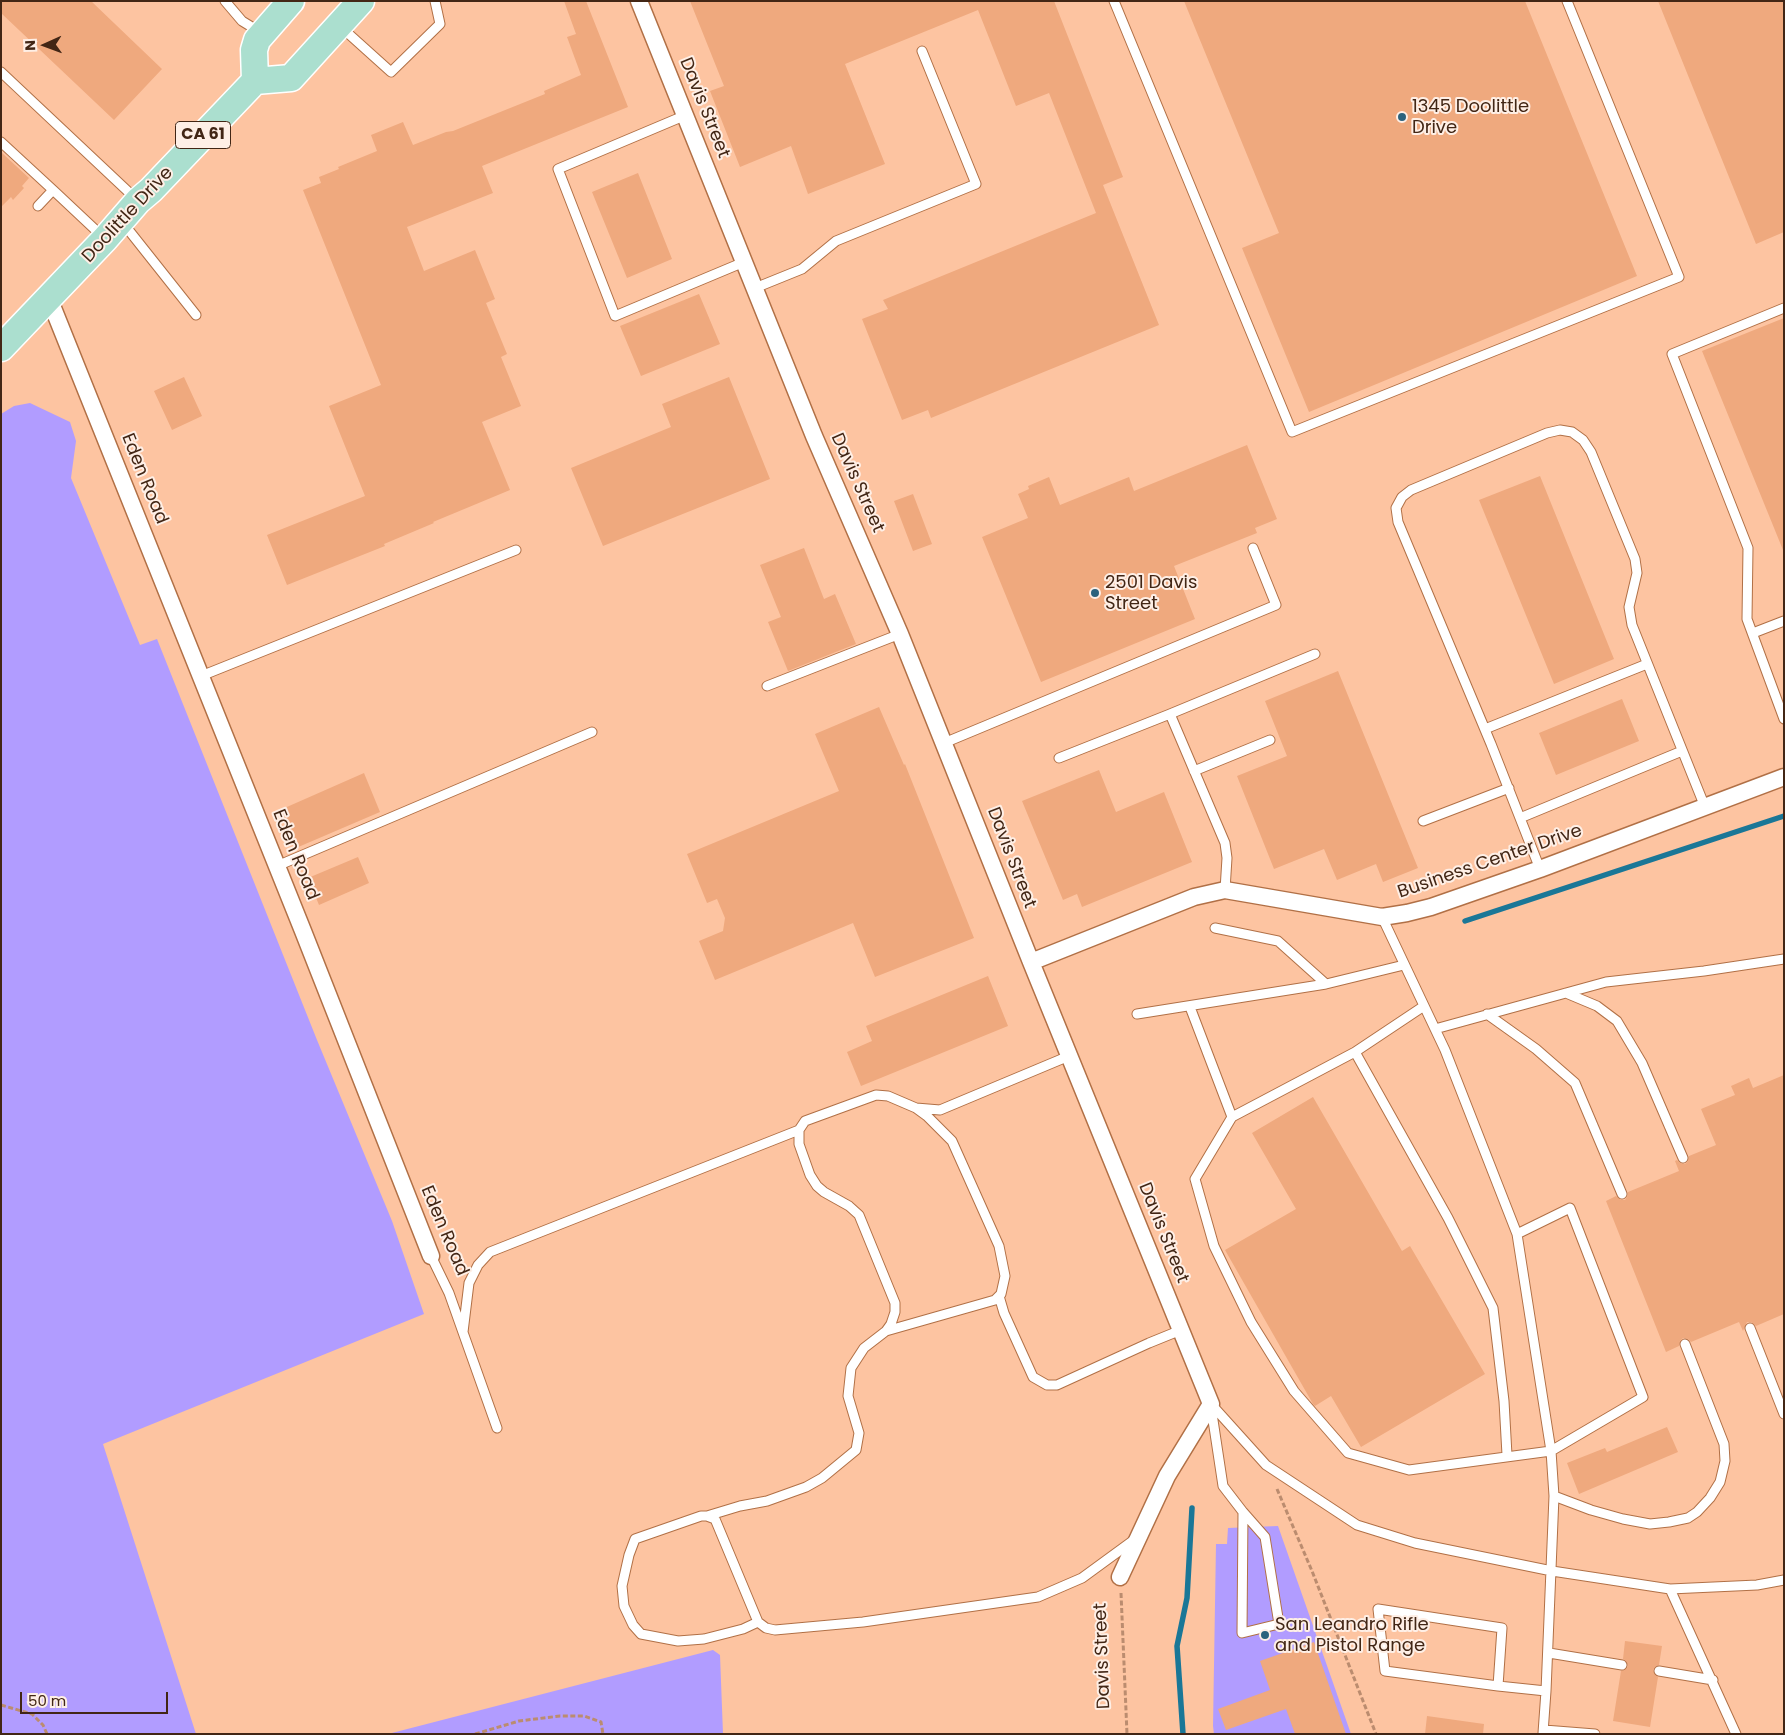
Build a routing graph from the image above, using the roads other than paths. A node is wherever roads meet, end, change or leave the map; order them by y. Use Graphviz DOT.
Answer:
graph roads {
  1 [pos="225,1"];
  2 [pos="290,1"];
  3 [pos="361,1"];
  4 [pos="435,1"];
  5 [pos="639,1"];
  6 [pos="1114,1"];
  7 [pos="1566,1"];
  8 [pos="339,25"];
  9 [pos="261,34"];
  10 [pos="922,51"];
  11 [pos="1,72"];
  12 [pos="255,81"];
  13 [pos="686,115"];
  14 [pos="1,142"];
  15 [pos="53,190"];
  16 [pos="138,201"];
  17 [pos="38,206"];
  18 [pos="113,230"];
  19 [pos="744,262"];
  20 [pos="755,288"];
  21 [pos="49,298"];
  22 [pos="1784,308"];
  23 [pos="196,315"];
  24 [pos="1,348"];
  25 [pos="1253,548"];
  26 [pos="516,550"];
  27 [pos="1784,621"];
  28 [pos="1752,633"];
  29 [pos="900,634"];
  30 [pos="1315,654"];
  31 [pos="1647,664"];
  32 [pos="201,676"];
  33 [pos="767,686"];
  34 [pos="1170,714"];
  35 [pos="1784,720"];
  36 [pos="1485,729"];
  37 [pos="592,732"];
  38 [pos="1270,740"];
  39 [pos="944,743"];
  40 [pos="1682,751"];
  41 [pos="1059,758"];
  42 [pos="1194,771"];
  43 [pos="1784,777"];
  44 [pos="1509,788"];
  45 [pos="1705,807"];
  46 [pos="1520,818"];
  47 [pos="1423,821"];
  48 [pos="277,866"];
  49 [pos="1540,868"];
  50 [pos="1224,890"];
  51 [pos="1382,917"];
  52 [pos="1215,928"];
  53 [pos="1784,958"];
  54 [pos="1031,962"];
  55 [pos="1404,965"];
  56 [pos="1326,984"];
  57 [pos="1566,993"];
  58 [pos="1424,1006"];
  59 [pos="1190,1007"];
  60 [pos="1137,1014"];
  61 [pos="1487,1014"];
  62 [pos="1435,1029"];
  63 [pos="1355,1052"];
  64 [pos="1069,1056"];
  65 [pos="916,1108"];
  66 [pos="1232,1117"];
  67 [pos="799,1130"];
  68 [pos="1682,1158"];
  69 [pos="1622,1194"];
  70 [pos="1518,1234"];
  71 [pos="431,1256"];
  72 [pos="999,1296"];
  73 [pos="1750,1328"];
  74 [pos="1181,1330"];
  75 [pos="886,1331"];
  76 [pos="463,1332"];
  77 [pos="1685,1344"];
  78 [pos="1211,1404"];
  79 [pos="1784,1414"];
  80 [pos="498,1428"];
  81 [pos="1551,1450"];
  82 [pos="1507,1456"];
  83 [pos="1554,1496"];
  84 [pos="1243,1512"];
  85 [pos="708,1516"];
  86 [pos="1139,1537"];
  87 [pos="1552,1571"];
  88 [pos="1120,1577"];
  89 [pos="1784,1580"];
  90 [pos="1670,1589"];
  91 [pos="758,1622"];
  92 [pos="1549,1653"];
  93 [pos="1622,1665"];
  94 [pos="1659,1671"];
  95 [pos="1712,1680"];
  96 [pos="1498,1686"];
  97 [pos="1546,1691"];
  98 [pos="1543,1732"];
  99 [pos="1596,1734"];
  100 [pos="1736,1734"];
  1 -- 9 [label="lane"];
  2 -- 9 [label="main road"];
  3 -- 8 [label="main road"];
  4 -- 8 [label="lane"];
  5 -- 13 [label="street, Davis Street"];
  6 -- 7 [label="lane"];
  8 -- 12 [label="main road"];
  9 -- 12 [label="main road"];
  10 -- 20 [label="lane"];
  11 -- 16 [label="lane"];
  12 -- 16 [label="main road, Doolittle Drive / CA 61"];
  13 -- 19 [label="street, Davis Street"];
  13 -- 19 [label="lane"];
  14 -- 15 [label="lane"];
  15 -- 17 [label="lane"];
  15 -- 18 [label="lane"];
  16 -- 18 [label="main road, Doolittle Drive / CA 61"];
  18 -- 21 [label="main road, Doolittle Drive / CA 61"];
  18 -- 23 [label="lane"];
  19 -- 20 [label="street, Davis Street"];
  20 -- 29 [label="street, Davis Street"];
  21 -- 24 [label="main road, Doolittle Drive / CA 61"];
  21 -- 32 [label="street, Eden Road"];
  22 -- 28 [label="lane"];
  25 -- 39 [label="lane"];
  26 -- 32 [label="lane"];
  27 -- 28 [label="lane"];
  28 -- 35 [label="lane"];
  29 -- 33 [label="lane"];
  29 -- 39 [label="street, Davis Street"];
  30 -- 34 [label="lane"];
  31 -- 36 [label="lane"];
  31 -- 36 [label="lane"];
  31 -- 40 [label="lane"];
  32 -- 48 [label="street, Eden Road"];
  34 -- 41 [label="lane"];
  34 -- 42 [label="lane"];
  36 -- 44 [label="lane"];
  37 -- 48 [label="lane"];
  38 -- 42 [label="lane"];
  39 -- 54 [label="street, Davis Street"];
  40 -- 45 [label="lane"];
  40 -- 46 [label="lane"];
  42 -- 50 [label="lane"];
  43 -- 45 [label="street, Business Center Drive"];
  44 -- 46 [label="lane"];
  44 -- 47 [label="lane"];
  45 -- 49 [label="street, Business Center Drive"];
  46 -- 49 [label="lane"];
  48 -- 71 [label="street, Eden Road"];
  49 -- 51 [label="street, Business Center Drive"];
  50 -- 51 [label="street, Business Center Drive"];
  50 -- 54 [label="street, Business Center Drive"];
  51 -- 55 [label="lane"];
  52 -- 56 [label="lane"];
  53 -- 57 [label="lane"];
  54 -- 64 [label="street, Davis Street"];
  55 -- 56 [label="lane"];
  55 -- 58 [label="lane"];
  56 -- 59 [label="lane"];
  57 -- 61 [label="lane"];
  57 -- 68 [label="lane"];
  58 -- 62 [label="lane"];
  58 -- 63 [label="lane"];
  59 -- 60 [label="lane"];
  59 -- 66 [label="lane"];
  61 -- 62 [label="lane"];
  61 -- 69 [label="lane"];
  62 -- 70 [label="lane"];
  63 -- 66 [label="lane"];
  63 -- 82 [label="lane"];
  64 -- 65 [label="lane"];
  64 -- 74 [label="street, Davis Street"];
  65 -- 67 [label="lane"];
  65 -- 72 [label="lane"];
  66 -- 82 [label="lane"];
  67 -- 75 [label="lane"];
  67 -- 76 [label="lane"];
  70 -- 81 [label="lane"];
  70 -- 81 [label="lane"];
  71 -- 76 [label="lane, Eden Road"];
  72 -- 74 [label="lane"];
  72 -- 75 [label="lane"];
  73 -- 79 [label="lane"];
  74 -- 78 [label="street, Davis Street"];
  75 -- 85 [label="lane"];
  76 -- 80 [label="lane, Eden Road"];
  77 -- 83 [label="lane"];
  78 -- 84 [label="lane"];
  78 -- 86 [label="street"];
  78 -- 87 [label="lane"];
  81 -- 82 [label="lane"];
  81 -- 83 [label="lane"];
  83 -- 87 [label="lane"];
  84 -- 84 [label="lane"];
  85 -- 91 [label="lane"];
  85 -- 91 [label="lane"];
  86 -- 88 [label="street"];
  86 -- 91 [label="lane"];
  87 -- 90 [label="lane"];
  87 -- 92 [label="lane"];
  89 -- 90 [label="lane"];
  90 -- 95 [label="lane"];
  92 -- 93 [label="lane"];
  92 -- 97 [label="lane"];
  94 -- 95 [label="lane"];
  95 -- 100 [label="lane"];
  96 -- 96 [label="lane"];
  96 -- 97 [label="lane"];
  97 -- 98 [label="lane"];
  98 -- 99 [label="lane"];
}
